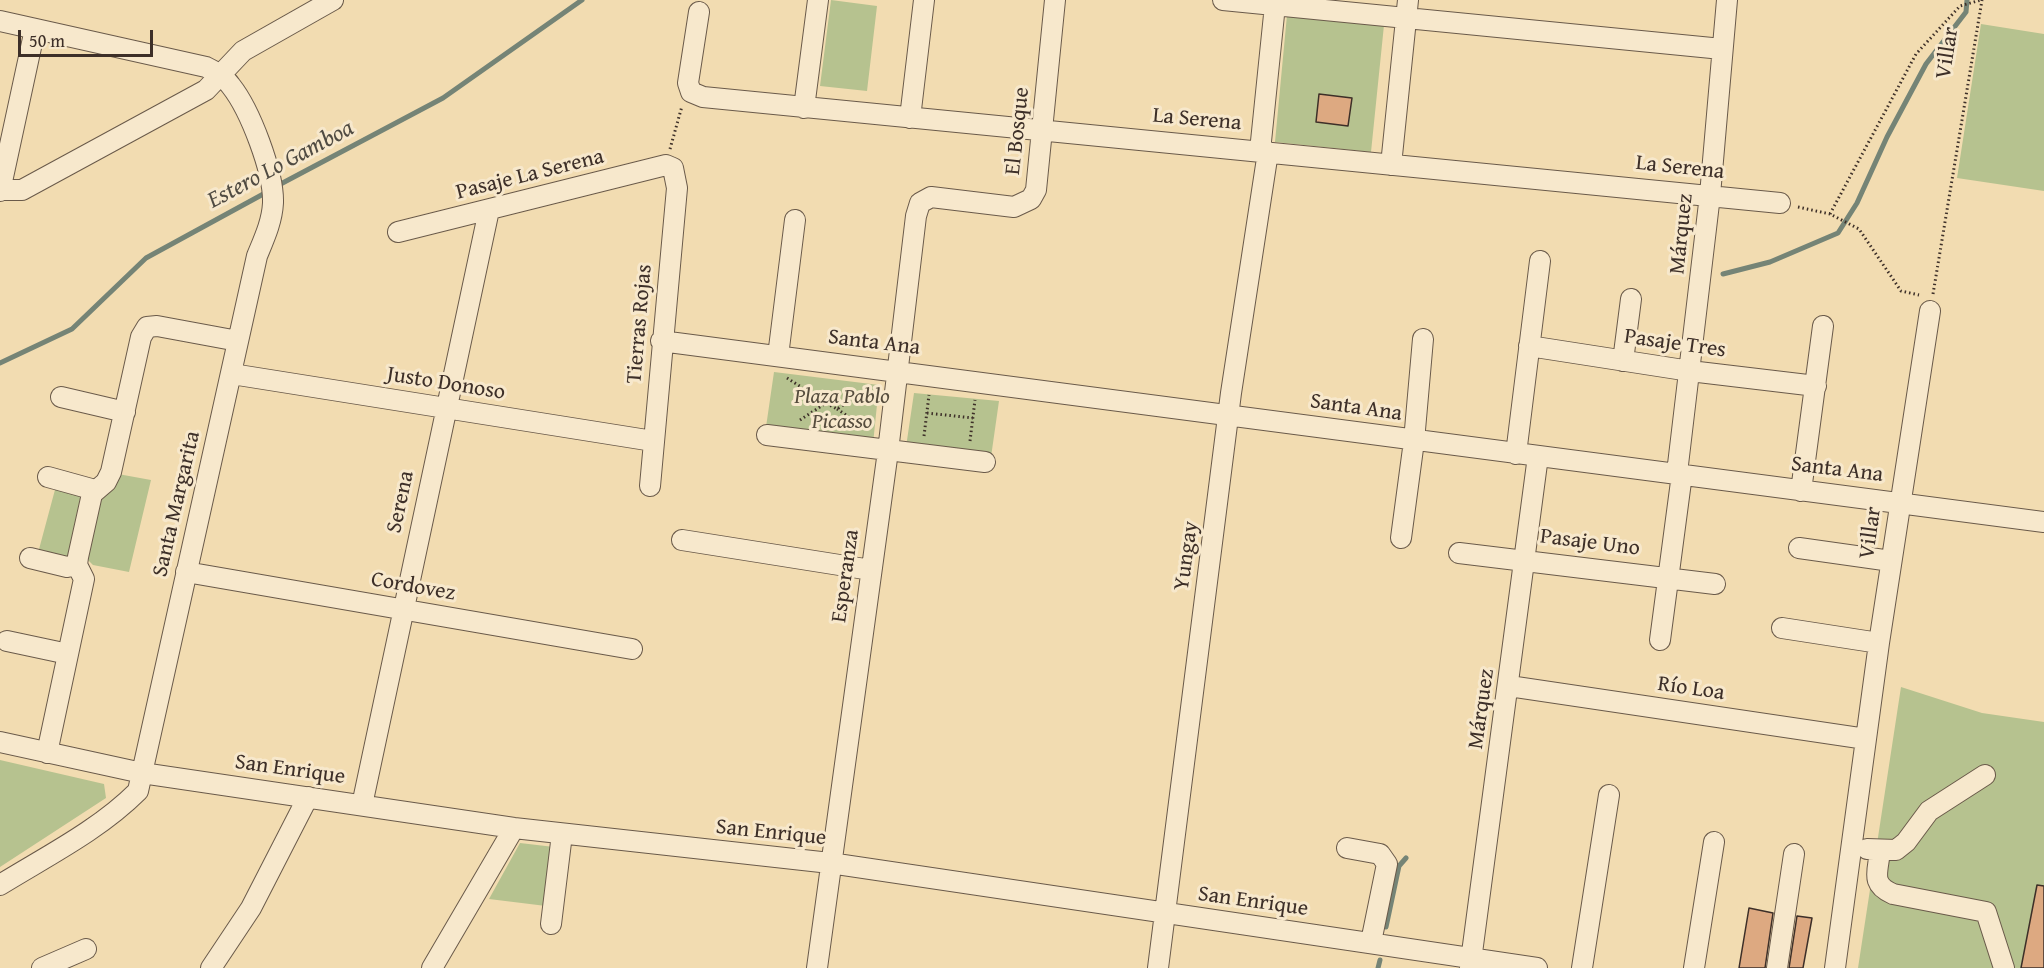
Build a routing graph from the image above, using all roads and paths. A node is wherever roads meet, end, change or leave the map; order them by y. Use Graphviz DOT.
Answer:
graph roads {
  1 [pos="333,0"];
  2 [pos="818,0"];
  3 [pos="924,0"];
  4 [pos="1055,0"];
  5 [pos="1223,0"];
  6 [pos="1727,0"];
  7 [pos="1981,0"];
  8 [pos="1275,5"];
  9 [pos="1407,9"];
  10 [pos="699,12"];
  11 [pos="0,21"];
  12 [pos="35,29"];
  13 [pos="1722,49"];
  14 [pos="221,75"];
  15 [pos="691,92"];
  16 [pos="804,108"];
  17 [pos="910,118"];
  18 [pos="1043,130"];
  19 [pos="1264,151"];
  20 [pos="1391,165"];
  21 [pos="669,167"];
  22 [pos="0,190"];
  23 [pos="1710,195"];
  24 [pos="931,197"];
  25 [pos="1780,203"];
  26 [pos="489,210"];
  27 [pos="1830,214"];
  28 [pos="795,220"];
  29 [pos="398,232"];
  30 [pos="1540,261"];
  31 [pos="1631,299"];
  32 [pos="1931,305"];
  33 [pos="1823,326"];
  34 [pos="1423,339"];
  35 [pos="661,340"];
  36 [pos="238,341"];
  37 [pos="1529,346"];
  38 [pos="778,356"];
  39 [pos="1623,361"];
  40 [pos="897,370"];
  41 [pos="1690,371"];
  42 [pos="232,374"];
  43 [pos="932,375"];
  44 [pos="978,381"];
  45 [pos="1816,386"];
  46 [pos="61,398"];
  47 [pos="826,403"];
  48 [pos="447,408"];
  49 [pos="125,412"];
  50 [pos="927,413"];
  51 [pos="1228,416"];
  52 [pos="973,418"];
  53 [pos="772,435"];
  54 [pos="653,441"];
  55 [pos="1414,441"];
  56 [pos="888,451"];
  57 [pos="1516,454"];
  58 [pos="922,455"];
  59 [pos="1539,456"];
  60 [pos="977,461"];
  61 [pos="1680,474"];
  62 [pos="48,477"];
  63 [pos="650,486"];
  64 [pos="95,490"];
  65 [pos="1801,491"];
  66 [pos="1899,502"];
  67 [pos="2044,522"];
  68 [pos="1401,538"];
  69 [pos="682,540"];
  70 [pos="1799,548"];
  71 [pos="1459,553"];
  72 [pos="30,558"];
  73 [pos="1524,559"];
  74 [pos="1891,561"];
  75 [pos="77,566"];
  76 [pos="871,570"];
  77 [pos="186,572"];
  78 [pos="1669,577"];
  79 [pos="1715,584"];
  80 [pos="402,610"];
  81 [pos="1782,628"];
  82 [pos="1660,640"];
  83 [pos="7,641"];
  84 [pos="1879,643"];
  85 [pos="632,649"];
  86 [pos="68,654"];
  87 [pos="1509,686"];
  88 [pos="1866,738"];
  89 [pos="0,742"];
  90 [pos="46,753"];
  91 [pos="142,772"];
  92 [pos="1985,775"];
  93 [pos="1609,795"];
  94 [pos="308,797"];
  95 [pos="362,804"];
  96 [pos="514,828"];
  97 [pos="562,834"];
  98 [pos="1714,842"];
  99 [pos="1852,847"];
  100 [pos="1347,848"];
  101 [pos="1880,851"];
  102 [pos="1794,854"];
  103 [pos="830,863"];
  104 [pos="0,885"];
  105 [pos="1165,914"];
  106 [pos="551,924"];
  107 [pos="1371,942"];
  108 [pos="86,949"];
  109 [pos="1471,963"];
  110 [pos="42,968"];
  111 [pos="211,968"];
  112 [pos="432,968"];
  113 [pos="817,968"];
  114 [pos="1158,968"];
  115 [pos="1537,968"];
  116 [pos="1582,968"];
  117 [pos="1694,968"];
  118 [pos="1777,968"];
  119 [pos="1835,968"];
  120 [pos="2004,968"];
  1 -- 14 [label="street"];
  2 -- 16 [label="street"];
  3 -- 17 [label="street"];
  4 -- 18 [label="street, El Bosque"];
  5 -- 8 [label="street"];
  6 -- 13 [label="street, Márquez"];
  7 -- 27 [label="path"];
  7 -- 32 [label="path, Villar"];
  8 -- 9 [label="street"];
  8 -- 19 [label="street, Yungay"];
  9 -- 13 [label="street"];
  9 -- 20 [label="street"];
  10 -- 15 [label="street"];
  11 -- 12 [label="street"];
  12 -- 14 [label="street"];
  12 -- 22 [label="street"];
  13 -- 23 [label="street, Márquez"];
  14 -- 22 [label="street"];
  14 -- 36 [label="street, Santa Margarita"];
  15 -- 16 [label="street, La Serena"];
  15 -- 21 [label="path"];
  16 -- 17 [label="street, La Serena"];
  17 -- 18 [label="street, La Serena"];
  18 -- 19 [label="street, La Serena"];
  18 -- 24 [label="street, El Bosque"];
  19 -- 20 [label="street, La Serena"];
  19 -- 51 [label="street, Yungay"];
  20 -- 23 [label="street, La Serena"];
  21 -- 26 [label="street, Pasaje La Serena"];
  21 -- 35 [label="street, Tierras Rojas"];
  23 -- 25 [label="street, La Serena"];
  23 -- 41 [label="street, Márquez"];
  24 -- 40 [label="street, Esperanza"];
  25 -- 27 [label="path"];
  26 -- 29 [label="street, Pasaje La Serena"];
  26 -- 48 [label="street, Serena"];
  27 -- 32 [label="path"];
  28 -- 38 [label="street"];
  30 -- 37 [label="street"];
  31 -- 39 [label="street"];
  32 -- 66 [label="street, Villar"];
  33 -- 45 [label="street"];
  34 -- 55 [label="street"];
  35 -- 38 [label="street, Santa Ana"];
  35 -- 54 [label="street, Tierras Rojas"];
  36 -- 42 [label="street, Santa Margarita"];
  36 -- 49 [label="street"];
  37 -- 39 [label="street, Pasaje Tres"];
  37 -- 57 [label="street"];
  38 -- 40 [label="street, Santa Ana"];
  38 -- 47 [label="path"];
  39 -- 41 [label="street, Pasaje Tres"];
  40 -- 43 [label="street, Santa Ana"];
  40 -- 47 [label="path"];
  40 -- 56 [label="street, Esperanza"];
  41 -- 45 [label="street, Pasaje Tres"];
  41 -- 61 [label="street, Márquez"];
  42 -- 48 [label="street, Justo Donoso"];
  42 -- 77 [label="street, Santa Margarita"];
  43 -- 44 [label="street, Santa Ana"];
  43 -- 50 [label="path"];
  44 -- 51 [label="street, Santa Ana"];
  44 -- 52 [label="path"];
  45 -- 65 [label="street"];
  46 -- 49 [label="street"];
  47 -- 53 [label="path"];
  48 -- 54 [label="street, Justo Donoso"];
  48 -- 80 [label="street, Serena"];
  49 -- 64 [label="street"];
  50 -- 52 [label="path"];
  50 -- 58 [label="path"];
  51 -- 55 [label="street, Santa Ana"];
  51 -- 105 [label="street, Yungay"];
  52 -- 60 [label="path"];
  53 -- 56 [label="street"];
  54 -- 63 [label="street, Tierras Rojas"];
  55 -- 57 [label="street, Santa Ana"];
  55 -- 68 [label="street"];
  56 -- 58 [label="street"];
  56 -- 76 [label="street, Esperanza"];
  57 -- 59 [label="street, Santa Ana"];
  58 -- 60 [label="street"];
  59 -- 61 [label="street, Santa Ana"];
  59 -- 73 [label="street, Márquez"];
  61 -- 65 [label="street, Santa Ana"];
  61 -- 78 [label="street, Márquez"];
  62 -- 64 [label="street"];
  64 -- 75 [label="street"];
  65 -- 66 [label="street, Santa Ana"];
  66 -- 67 [label="street, Santa Ana"];
  66 -- 74 [label="street, Villar"];
  69 -- 76 [label="street"];
  70 -- 74 [label="street"];
  71 -- 73 [label="street, Pasaje Uno"];
  72 -- 75 [label="street"];
  73 -- 78 [label="street, Pasaje Uno"];
  73 -- 87 [label="street, Márquez"];
  74 -- 84 [label="street, Villar"];
  75 -- 86 [label="street"];
  76 -- 103 [label="street, Esperanza"];
  77 -- 80 [label="street, Cordovez"];
  77 -- 91 [label="street, Santa Margarita"];
  78 -- 79 [label="street, Pasaje Uno"];
  78 -- 82 [label="street, Márquez"];
  80 -- 85 [label="street, Cordovez"];
  80 -- 95 [label="street, Serena"];
  81 -- 84 [label="street"];
  83 -- 86 [label="street"];
  84 -- 88 [label="street, Villar"];
  86 -- 90 [label="street"];
  87 -- 88 [label="street, Río Loa"];
  87 -- 109 [label="street, Márquez"];
  88 -- 99 [label="street, Villar"];
  89 -- 90 [label="street, San Enrique"];
  90 -- 91 [label="street, San Enrique"];
  91 -- 94 [label="street, San Enrique"];
  91 -- 104 [label="street, Santa Margarita"];
  92 -- 101 [label="street"];
  93 -- 116 [label="street"];
  94 -- 95 [label="street, San Enrique"];
  94 -- 111 [label="street"];
  95 -- 96 [label="street, San Enrique"];
  96 -- 97 [label="street, San Enrique"];
  96 -- 112 [label="street"];
  97 -- 103 [label="street, San Enrique"];
  97 -- 106 [label="street"];
  98 -- 117 [label="street"];
  99 -- 101 [label="street"];
  99 -- 119 [label="street, Villar"];
  100 -- 107 [label="street"];
  101 -- 120 [label="street"];
  102 -- 118 [label="street"];
  103 -- 105 [label="street, San Enrique"];
  103 -- 113 [label="street, Esperanza"];
  105 -- 107 [label="street, San Enrique"];
  105 -- 114 [label="street, Yungay"];
  107 -- 109 [label="street, San Enrique"];
  108 -- 110 [label="street"];
  109 -- 115 [label="street, San Enrique"];
}
